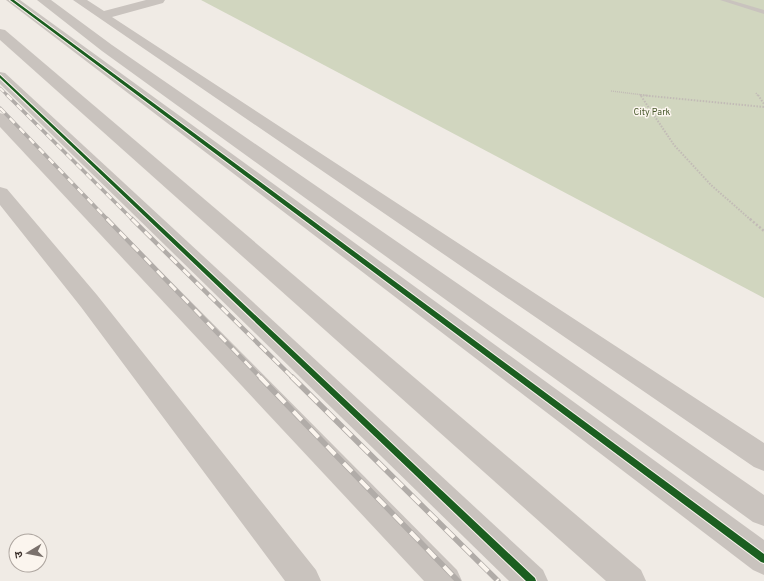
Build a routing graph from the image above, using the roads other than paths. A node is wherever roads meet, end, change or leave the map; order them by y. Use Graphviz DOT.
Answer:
graph roads {
  1 [pos="12,0"];
  2 [pos="43,0"];
  3 [pos="79,0"];
  4 [pos="159,0"];
  5 [pos="723,0"];
  6 [pos="764,12"];
  7 [pos="104,16"];
  8 [pos="0,33"];
  9 [pos="0,76"];
  10 [pos="0,118"];
  11 [pos="0,193"];
  12 [pos="764,458"];
  13 [pos="764,512"];
  14 [pos="764,559"];
  15 [pos="305,581"];
  16 [pos="446,581"];
  17 [pos="532,581"];
  18 [pos="630,581"];
  1 -- 14 [label="street"];
  2 -- 13 [label="street"];
  3 -- 7 [label="street"];
  4 -- 7 [label="street"];
  5 -- 6 [label="lane"];
  7 -- 12 [label="street"];
  8 -- 18 [label="street"];
  9 -- 17 [label="street"];
  10 -- 16 [label="street"];
  11 -- 15 [label="street"];
}
